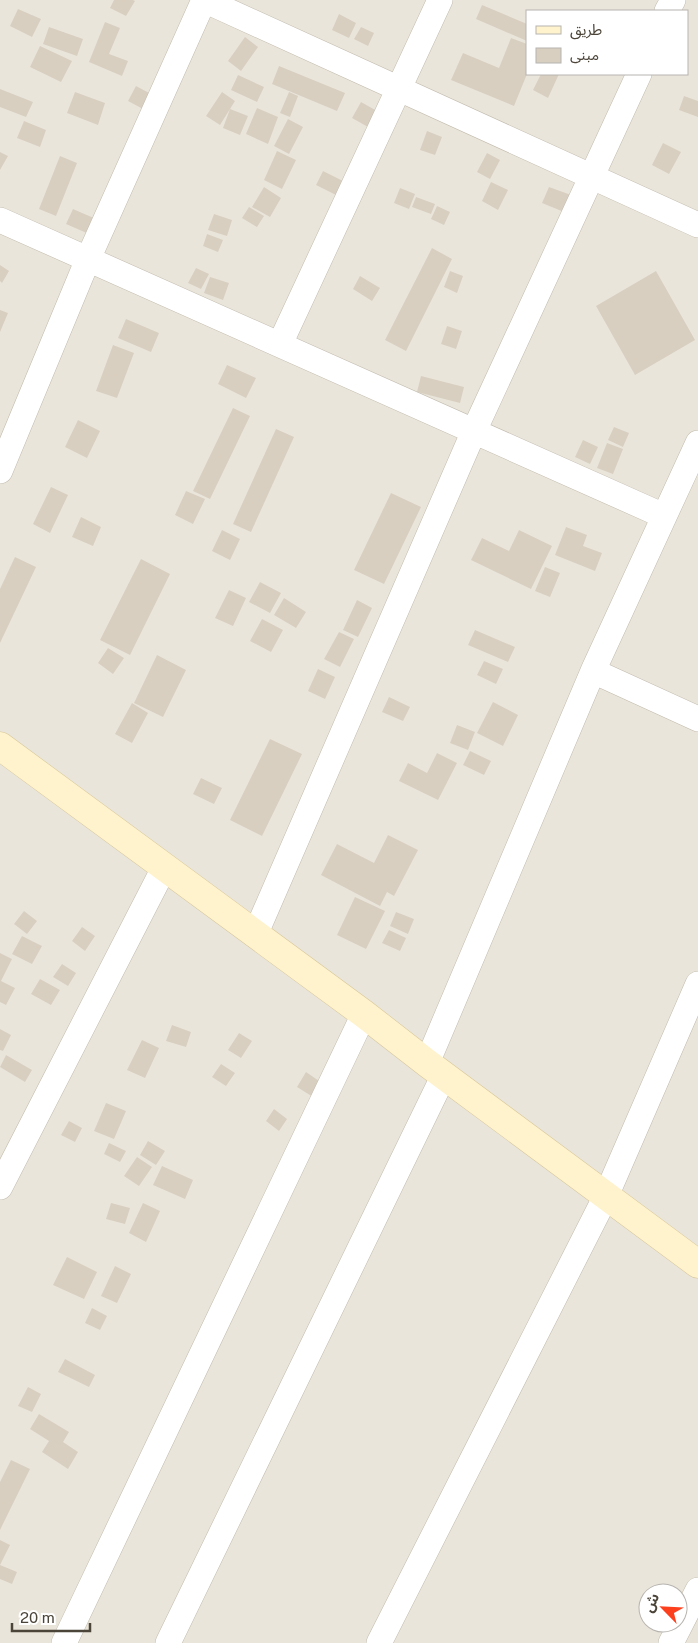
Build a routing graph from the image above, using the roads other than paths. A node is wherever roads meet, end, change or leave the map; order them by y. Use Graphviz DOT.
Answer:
graph roads {
  1 [pos="204,0"];
  2 [pos="440,0"];
  3 [pos="639,75"];
  4 [pos="399,89"];
  5 [pos="591,177"];
  6 [pos="0,220"];
  7 [pos="698,225"];
  8 [pos="88,259"];
  9 [pos="280,344"];
  10 [pos="474,431"];
  11 [pos="698,443"];
  12 [pos="0,471"];
  13 [pos="664,516"];
  14 [pos="593,671"];
  15 [pos="698,719"];
  16 [pos="0,746"];
  17 [pos="164,868"];
  18 [pos="255,935"];
  19 [pos="698,984"];
  20 [pos="364,1014"];
  21 [pos="435,1069"];
  22 [pos="0,1187"];
  23 [pos="606,1196"];
  24 [pos="698,1264"];
  25 [pos="698,1590"];
  26 [pos="64,1643"];
  27 [pos="168,1643"];
  28 [pos="379,1643"];
  29 [pos="671,1643"];
  1 -- 4 [label="street"];
  1 -- 8 [label="street"];
  2 -- 4 [label="street"];
  3 -- 5 [label="street"];
  4 -- 5 [label="street"];
  4 -- 9 [label="street"];
  5 -- 7 [label="street"];
  5 -- 10 [label="street"];
  6 -- 8 [label="street"];
  8 -- 9 [label="street"];
  8 -- 12 [label="street"];
  9 -- 10 [label="street"];
  10 -- 13 [label="street"];
  10 -- 18 [label="street"];
  11 -- 13 [label="street"];
  13 -- 14 [label="street"];
  14 -- 15 [label="street"];
  14 -- 21 [label="street"];
  16 -- 17 [label="street"];
  17 -- 18 [label="street"];
  17 -- 22 [label="street"];
  18 -- 20 [label="street"];
  19 -- 23 [label="street"];
  20 -- 21 [label="street"];
  20 -- 26 [label="street"];
  21 -- 23 [label="street"];
  21 -- 27 [label="street"];
  23 -- 24 [label="street"];
  23 -- 28 [label="street"];
  25 -- 29 [label="street"];
}
